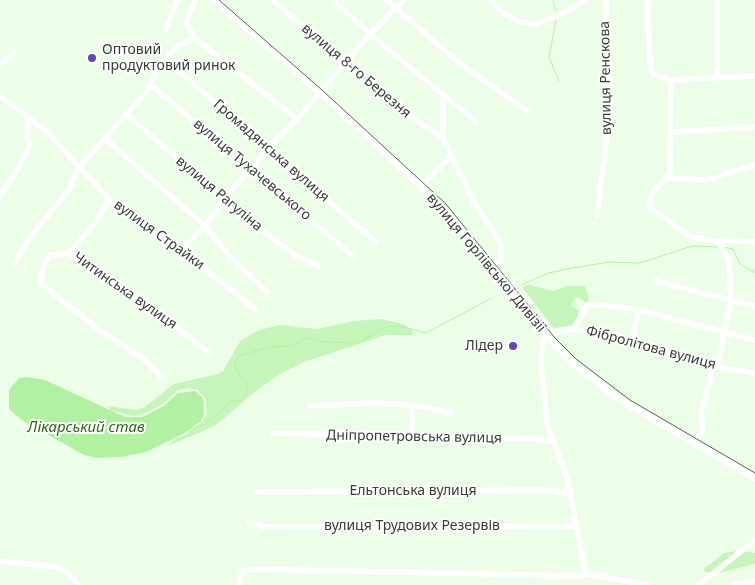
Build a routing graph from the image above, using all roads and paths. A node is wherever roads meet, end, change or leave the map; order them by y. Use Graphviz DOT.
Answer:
graph roads {
  1 [pos="178,0"];
  2 [pos="195,0"];
  3 [pos="215,0"];
  4 [pos="273,0"];
  5 [pos="333,0"];
  6 [pos="387,0"];
  7 [pos="404,0"];
  8 [pos="490,0"];
  9 [pos="586,0"];
  10 [pos="606,0"];
  11 [pos="648,0"];
  12 [pos="717,0"];
  13 [pos="397,9"];
  14 [pos="166,29"];
  15 [pos="370,34"];
  16 [pos="195,38"];
  17 [pos="14,53"];
  18 [pos="165,59"];
  19 [pos="345,63"];
  20 [pos="0,65"];
  21 [pos="755,76"];
  22 [pos="717,77"];
  23 [pos="670,80"];
  24 [pos="150,84"];
  25 [pos="320,92"];
  26 [pos="443,95"];
  27 [pos="0,96"];
  28 [pos="530,113"];
  29 [pos="126,114"];
  30 [pos="28,118"];
  31 [pos="297,119"];
  32 [pos="475,121"];
  33 [pos="755,127"];
  34 [pos="671,132"];
  35 [pos="443,138"];
  36 [pos="106,139"];
  37 [pos="268,148"];
  38 [pos="451,156"];
  39 [pos="755,165"];
  40 [pos="79,168"];
  41 [pos="250,169"];
  42 [pos="665,178"];
  43 [pos="0,180"];
  44 [pos="6,184"];
  45 [pos="422,186"];
  46 [pos="0,197"];
  47 [pos="109,199"];
  48 [pos="225,200"];
  49 [pos="597,216"];
  50 [pos="205,226"];
  51 [pos="376,242"];
  52 [pos="755,242"];
  53 [pos="720,245"];
  54 [pos="178,251"];
  55 [pos="69,253"];
  56 [pos="353,256"];
  57 [pos="15,263"];
  58 [pos="318,266"];
  59 [pos="492,266"];
  60 [pos="655,281"];
  61 [pos="267,292"];
  62 [pos="732,300"];
  63 [pos="755,306"];
  64 [pos="256,310"];
  65 [pos="639,310"];
  66 [pos="573,329"];
  67 [pos="726,332"];
  68 [pos="547,336"];
  69 [pos="755,340"];
  70 [pos="631,343"];
  71 [pos="209,354"];
  72 [pos="715,366"];
  73 [pos="755,373"];
  74 [pos="162,376"];
  75 [pos="412,405"];
  76 [pos="310,406"];
  77 [pos="452,413"];
  78 [pos="273,433"];
  79 [pos="412,437"];
  80 [pos="554,442"];
  81 [pos="695,444"];
  82 [pos="755,478"];
  83 [pos="255,492"];
  84 [pos="570,494"];
  85 [pos="249,522"];
  86 [pos="576,526"];
  87 [pos="755,540"];
  88 [pos="0,561"];
  89 [pos="586,575"];
  90 [pos="755,580"];
  91 [pos="78,585"];
  92 [pos="239,585"];
  93 [pos="646,585"];
  94 [pos="699,585"];
  95 [pos="733,585"];
  1 -- 14 [label="street"];
  2 -- 16 [label="street"];
  3 -- 25 [label="main road, вулиця Горлівської Дивізії"];
  4 -- 19 [label="street, вулиця 8-го Березня"];
  5 -- 15 [label="street"];
  6 -- 13 [label="street"];
  7 -- 13 [label="street"];
  8 -- 9 [label="street"];
  10 -- 49 [label="street, вулиця Ренскова"];
  11 -- 23 [label="street"];
  12 -- 22 [label="street"];
  13 -- 15 [label="street"];
  13 -- 28 [label="street"];
  15 -- 19 [label="street"];
  15 -- 26 [label="street"];
  16 -- 18 [label="street"];
  16 -- 31 [label="street"];
  17 -- 20 [label="street"];
  18 -- 24 [label="street"];
  18 -- 37 [label="street, Громадянська вулиця"];
  19 -- 25 [label="street"];
  19 -- 35 [label="street, вулиця 8-го Березня"];
  21 -- 22 [label="street"];
  22 -- 23 [label="street"];
  23 -- 34 [label="street"];
  24 -- 29 [label="street"];
  24 -- 41 [label="street, вулиця Тухачевського"];
  25 -- 31 [label="street"];
  25 -- 45 [label="main road, вулиця Горлівської Дивізії"];
  26 -- 32 [label="street"];
  26 -- 35 [label="street"];
  27 -- 30 [label="street, вулиця Страйки"];
  29 -- 36 [label="street"];
  29 -- 48 [label="street, вулиця Рагуліна"];
  30 -- 40 [label="street, вулиця Страйки"];
  30 -- 44 [label="street"];
  31 -- 37 [label="street"];
  33 -- 34 [label="street"];
  34 -- 42 [label="street"];
  35 -- 38 [label="street"];
  36 -- 40 [label="street"];
  36 -- 50 [label="street"];
  37 -- 41 [label="street"];
  37 -- 51 [label="street, Громадянська вулиця"];
  38 -- 45 [label="street"];
  38 -- 59 [label="street"];
  39 -- 42 [label="street"];
  40 -- 47 [label="street, вулиця Страйки"];
  40 -- 57 [label="street"];
  41 -- 48 [label="street"];
  41 -- 56 [label="street, вулиця Тухачевського"];
  42 -- 53 [label="street"];
  43 -- 44 [label="street"];
  44 -- 46 [label="street"];
  45 -- 59 [label="main road, вулиця Горлівської Дивізії"];
  47 -- 54 [label="street, вулиця Страйки"];
  47 -- 55 [label="street, Читинська вулиця"];
  48 -- 50 [label="street"];
  48 -- 58 [label="street, вулиця Рагуліна"];
  50 -- 54 [label="street"];
  50 -- 61 [label="street"];
  52 -- 53 [label="street"];
  53 -- 62 [label="street"];
  54 -- 64 [label="street, вулиця Страйки"];
  55 -- 71 [label="street, Читинська вулиця"];
  55 -- 74 [label="street"];
  59 -- 68 [label="main road, вулиця Горлівської Дивізії"];
  60 -- 62 [label="street"];
  62 -- 63 [label="street"];
  62 -- 67 [label="street"];
  65 -- 66 [label="street"];
  65 -- 67 [label="street"];
  65 -- 70 [label="street"];
  66 -- 68 [label="street, Фібролітова вулиця"];
  66 -- 70 [label="street, Фібролітова вулиця"];
  67 -- 69 [label="street"];
  67 -- 72 [label="street"];
  68 -- 80 [label="street"];
  68 -- 81 [label="main road, вулиця Горлівської Дивізії"];
  70 -- 72 [label="street, Фібролітова вулиця"];
  72 -- 73 [label="street, Фібролітова вулиця"];
  72 -- 81 [label="street"];
  75 -- 76 [label="street"];
  75 -- 77 [label="street"];
  75 -- 79 [label="street"];
  78 -- 79 [label="street, Дніпропетровська вулиця"];
  79 -- 80 [label="street, Дніпропетровська вулиця"];
  80 -- 84 [label="street"];
  81 -- 82 [label="main road, вулиця Горлівської Дивізії"];
  83 -- 84 [label="street, Ельтонська вулиця"];
  84 -- 86 [label="street"];
  85 -- 86 [label="street, вулиця Трудових Резервів"];
  86 -- 89 [label="street"];
  87 -- 94 [label="street"];
  88 -- 91 [label="street"];
  89 -- 92 [label="street"];
  89 -- 93 [label="street"];
  90 -- 95 [label="street"];
}
